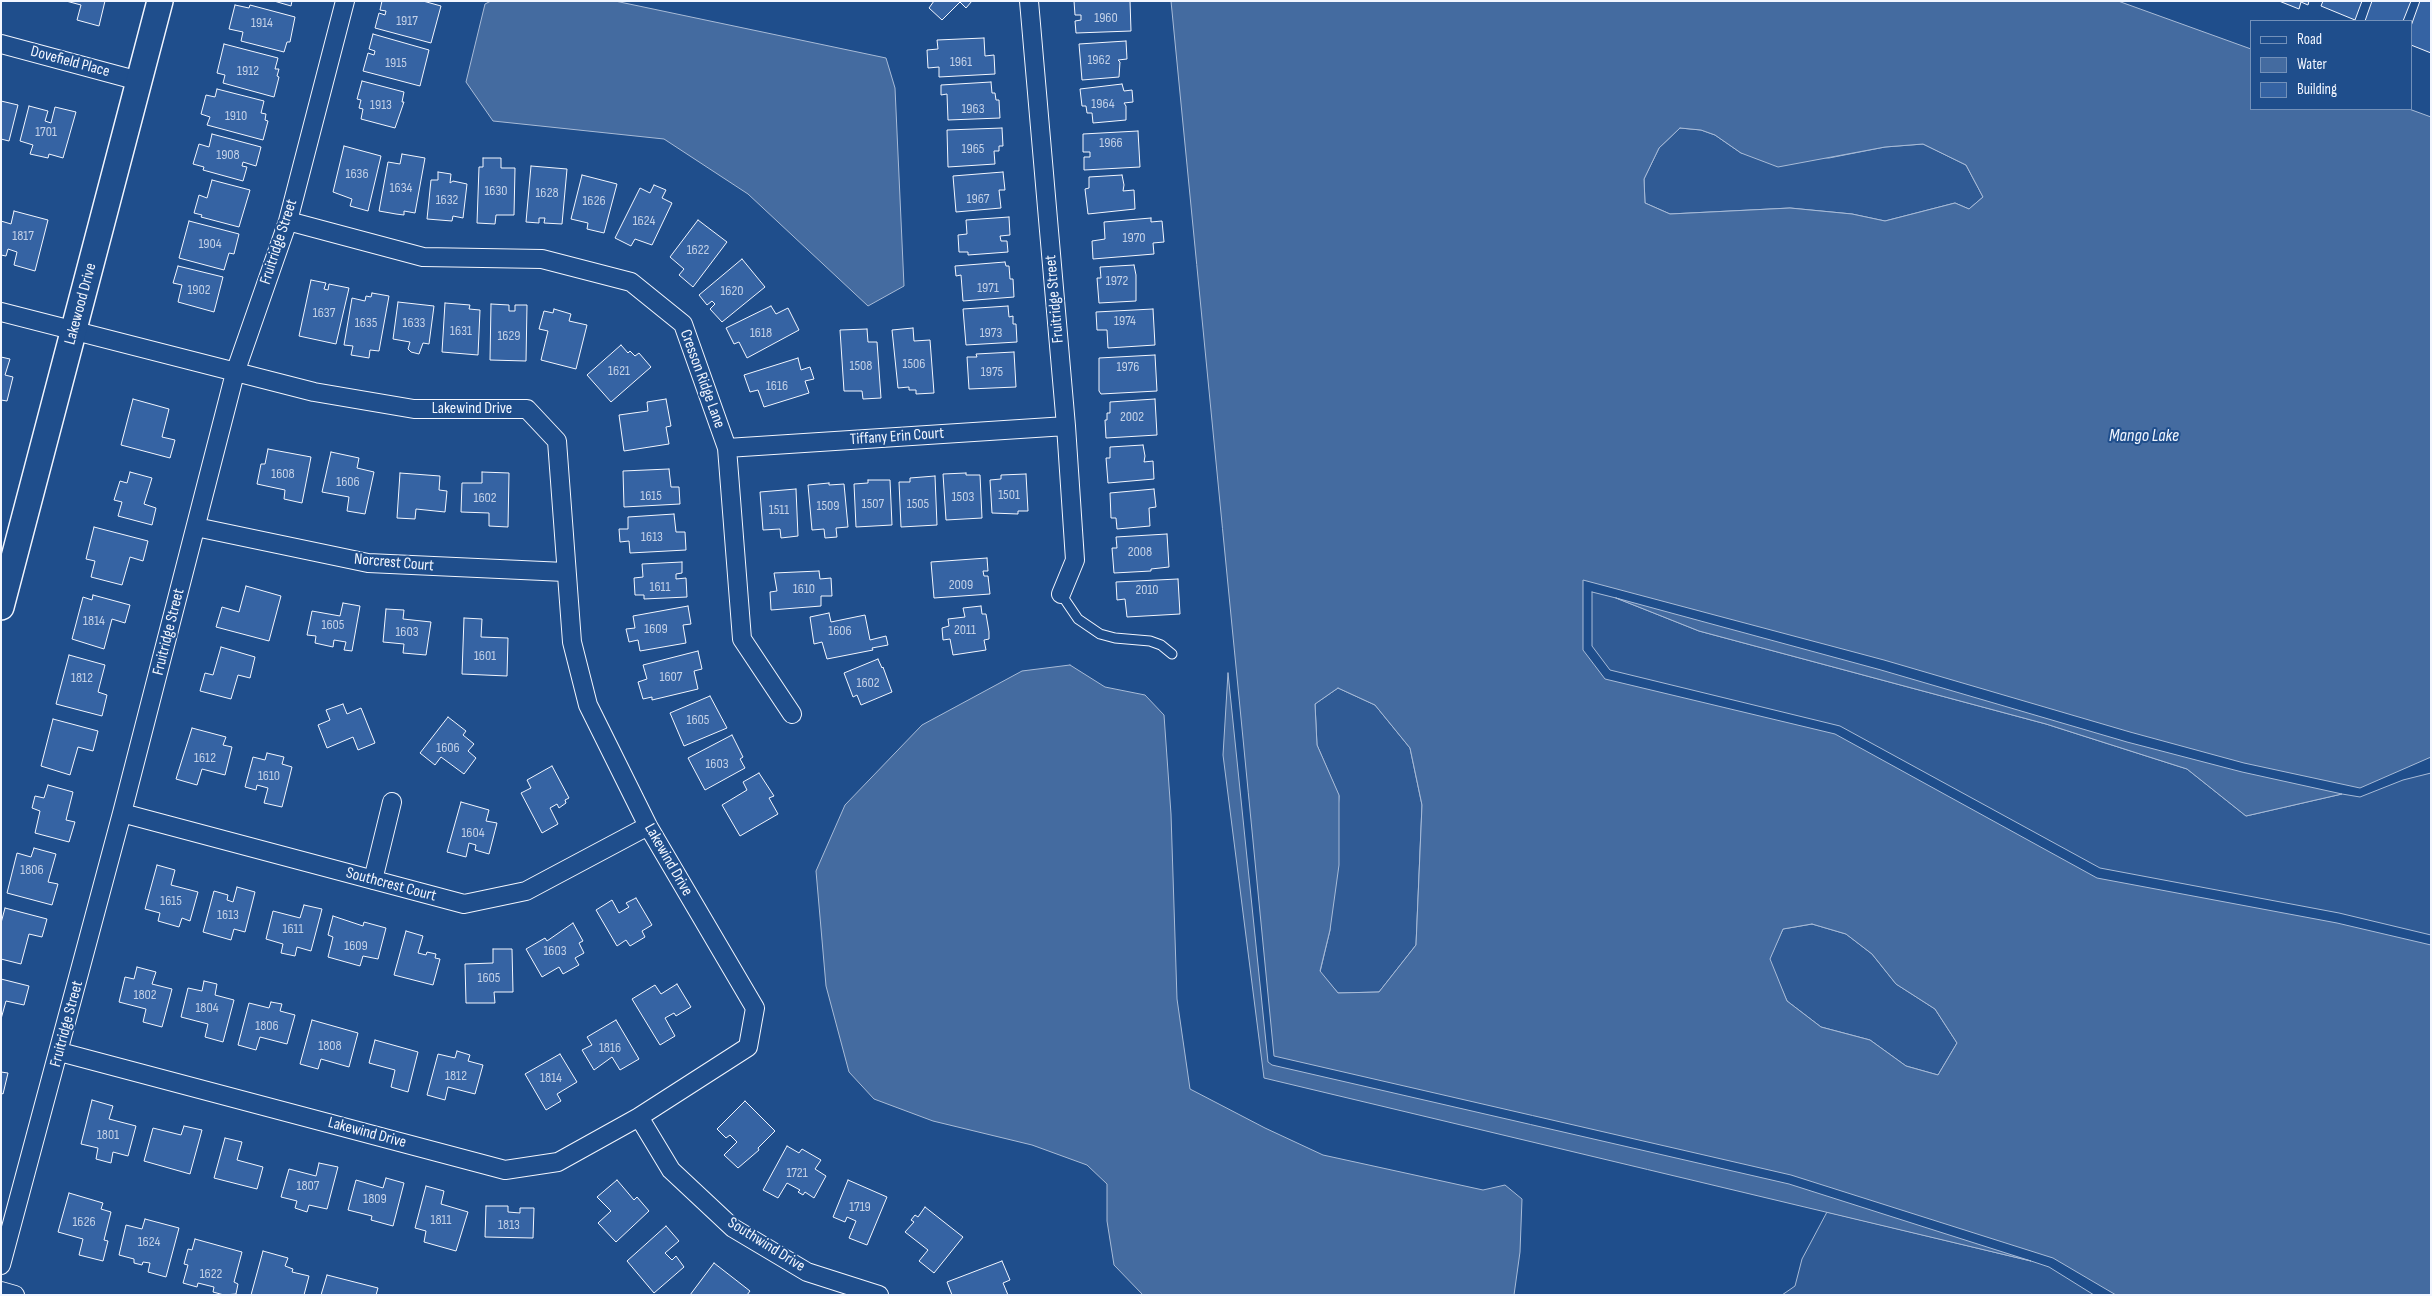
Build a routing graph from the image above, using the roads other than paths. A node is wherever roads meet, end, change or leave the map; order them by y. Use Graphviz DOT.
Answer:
graph roads {
  1 [pos="160,1"];
  2 [pos="344,1"];
  3 [pos="1029,1"];
  4 [pos="1,44"];
  5 [pos="139,81"];
  6 [pos="288,221"];
  7 [pos="1,312"];
  8 [pos="74,332"];
  9 [pos="236,373"];
  10 [pos="1066,426"];
  11 [pos="727,448"];
  12 [pos="196,527"];
  13 [pos="566,572"];
  14 [pos="1061,594"];
  15 [pos="1,607"];
  16 [pos="1172,654"];
  17 [pos="792,714"];
  18 [pos="392,802"];
  19 [pos="122,814"];
  20 [pos="648,826"];
  21 [pos="373,880"];
  22 [pos="60,1052"];
  23 [pos="638,1117"];
  24 [pos="1,1265"];
  25 [pos="1,1292"];
  26 [pos="15,1295"];
  27 [pos="879,1295"];
  1 -- 5 [label="street, Lakewood Drive"];
  2 -- 6 [label="street, Fruitridge Street"];
  3 -- 10 [label="street, Fruitridge Street"];
  4 -- 5 [label="street, Dovefield Place"];
  5 -- 8 [label="street, Lakewood Drive"];
  6 -- 9 [label="street, Fruitridge Street"];
  6 -- 11 [label="street, Cresson Ridge Lane"];
  7 -- 8 [label="street, Lakewind Drive"];
  8 -- 9 [label="street, Lakewind Drive"];
  8 -- 15 [label="street, Lakewood Drive"];
  9 -- 12 [label="street, Fruitridge Street"];
  9 -- 13 [label="street, Lakewind Drive"];
  10 -- 11 [label="street, Tiffany Erin Court"];
  10 -- 14 [label="street, Fruitridge Street"];
  11 -- 17 [label="street, Cresson Ridge Lane"];
  12 -- 13 [label="street, Norcrest Court"];
  12 -- 19 [label="street, Fruitridge Street"];
  13 -- 20 [label="street, Lakewind Drive"];
  14 -- 16 [label="lane"];
  18 -- 21 [label="street"];
  19 -- 21 [label="street, Southcrest Court"];
  19 -- 22 [label="street, Fruitridge Street"];
  20 -- 21 [label="street, Southcrest Court"];
  20 -- 23 [label="street, Lakewind Drive"];
  22 -- 23 [label="street, Lakewind Drive"];
  22 -- 24 [label="street, Fruitridge Street"];
  23 -- 27 [label="street, Southwind Drive"];
  25 -- 26 [label="street"];
}
